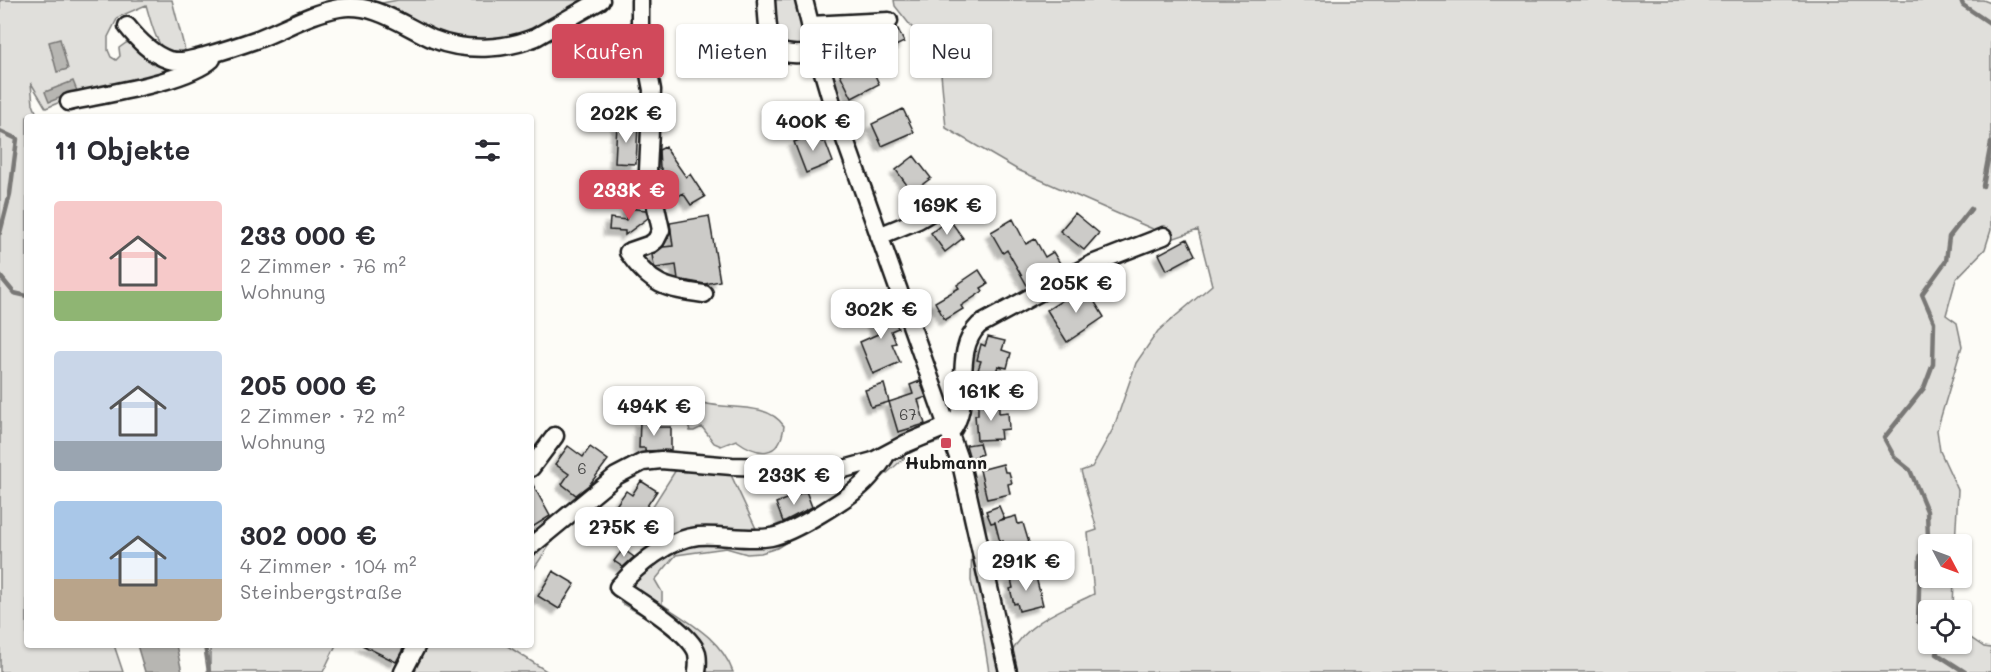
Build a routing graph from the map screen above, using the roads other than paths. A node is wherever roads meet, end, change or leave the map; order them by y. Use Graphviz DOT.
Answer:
graph roads {
  1 [pos="601,0"];
  2 [pos="640,0"];
  3 [pos="766,0"];
  4 [pos="804,0"];
  5 [pos="889,21"];
  6 [pos="810,24"];
  7 [pos="830,24"];
  8 [pos="127,26"];
  9 [pos="215,53"];
  10 [pos="800,54"];
  11 [pos="825,78"];
  12 [pos="69,102"];
  13 [pos="934,210"];
  14 [pos="879,236"];
  15 [pos="1164,236"];
  16 [pos="704,294"];
  17 [pos="949,429"];
  18 [pos="555,436"];
  19 [pos="887,453"];
  20 [pos="534,464"];
  21 [pos="534,544"];
  22 [pos="415,648"];
  23 [pos="403,672"];
  24 [pos="697,672"];
  25 [pos="1008,672"];
  1 -- 9 [label="street"];
  2 -- 16 [label="street"];
  3 -- 10 [label="street"];
  4 -- 6 [label="street"];
  5 -- 7 [label="street"];
  8 -- 9 [label="street"];
  9 -- 12 [label="street"];
  11 -- 14 [label="street"];
  13 -- 14 [label="street"];
  14 -- 17 [label="street"];
  15 -- 17 [label="street"];
  17 -- 19 [label="street"];
  17 -- 25 [label="street"];
  18 -- 20 [label="street"];
  19 -- 21 [label="street"];
  19 -- 24 [label="street"];
  22 -- 23 [label="street"];
}
